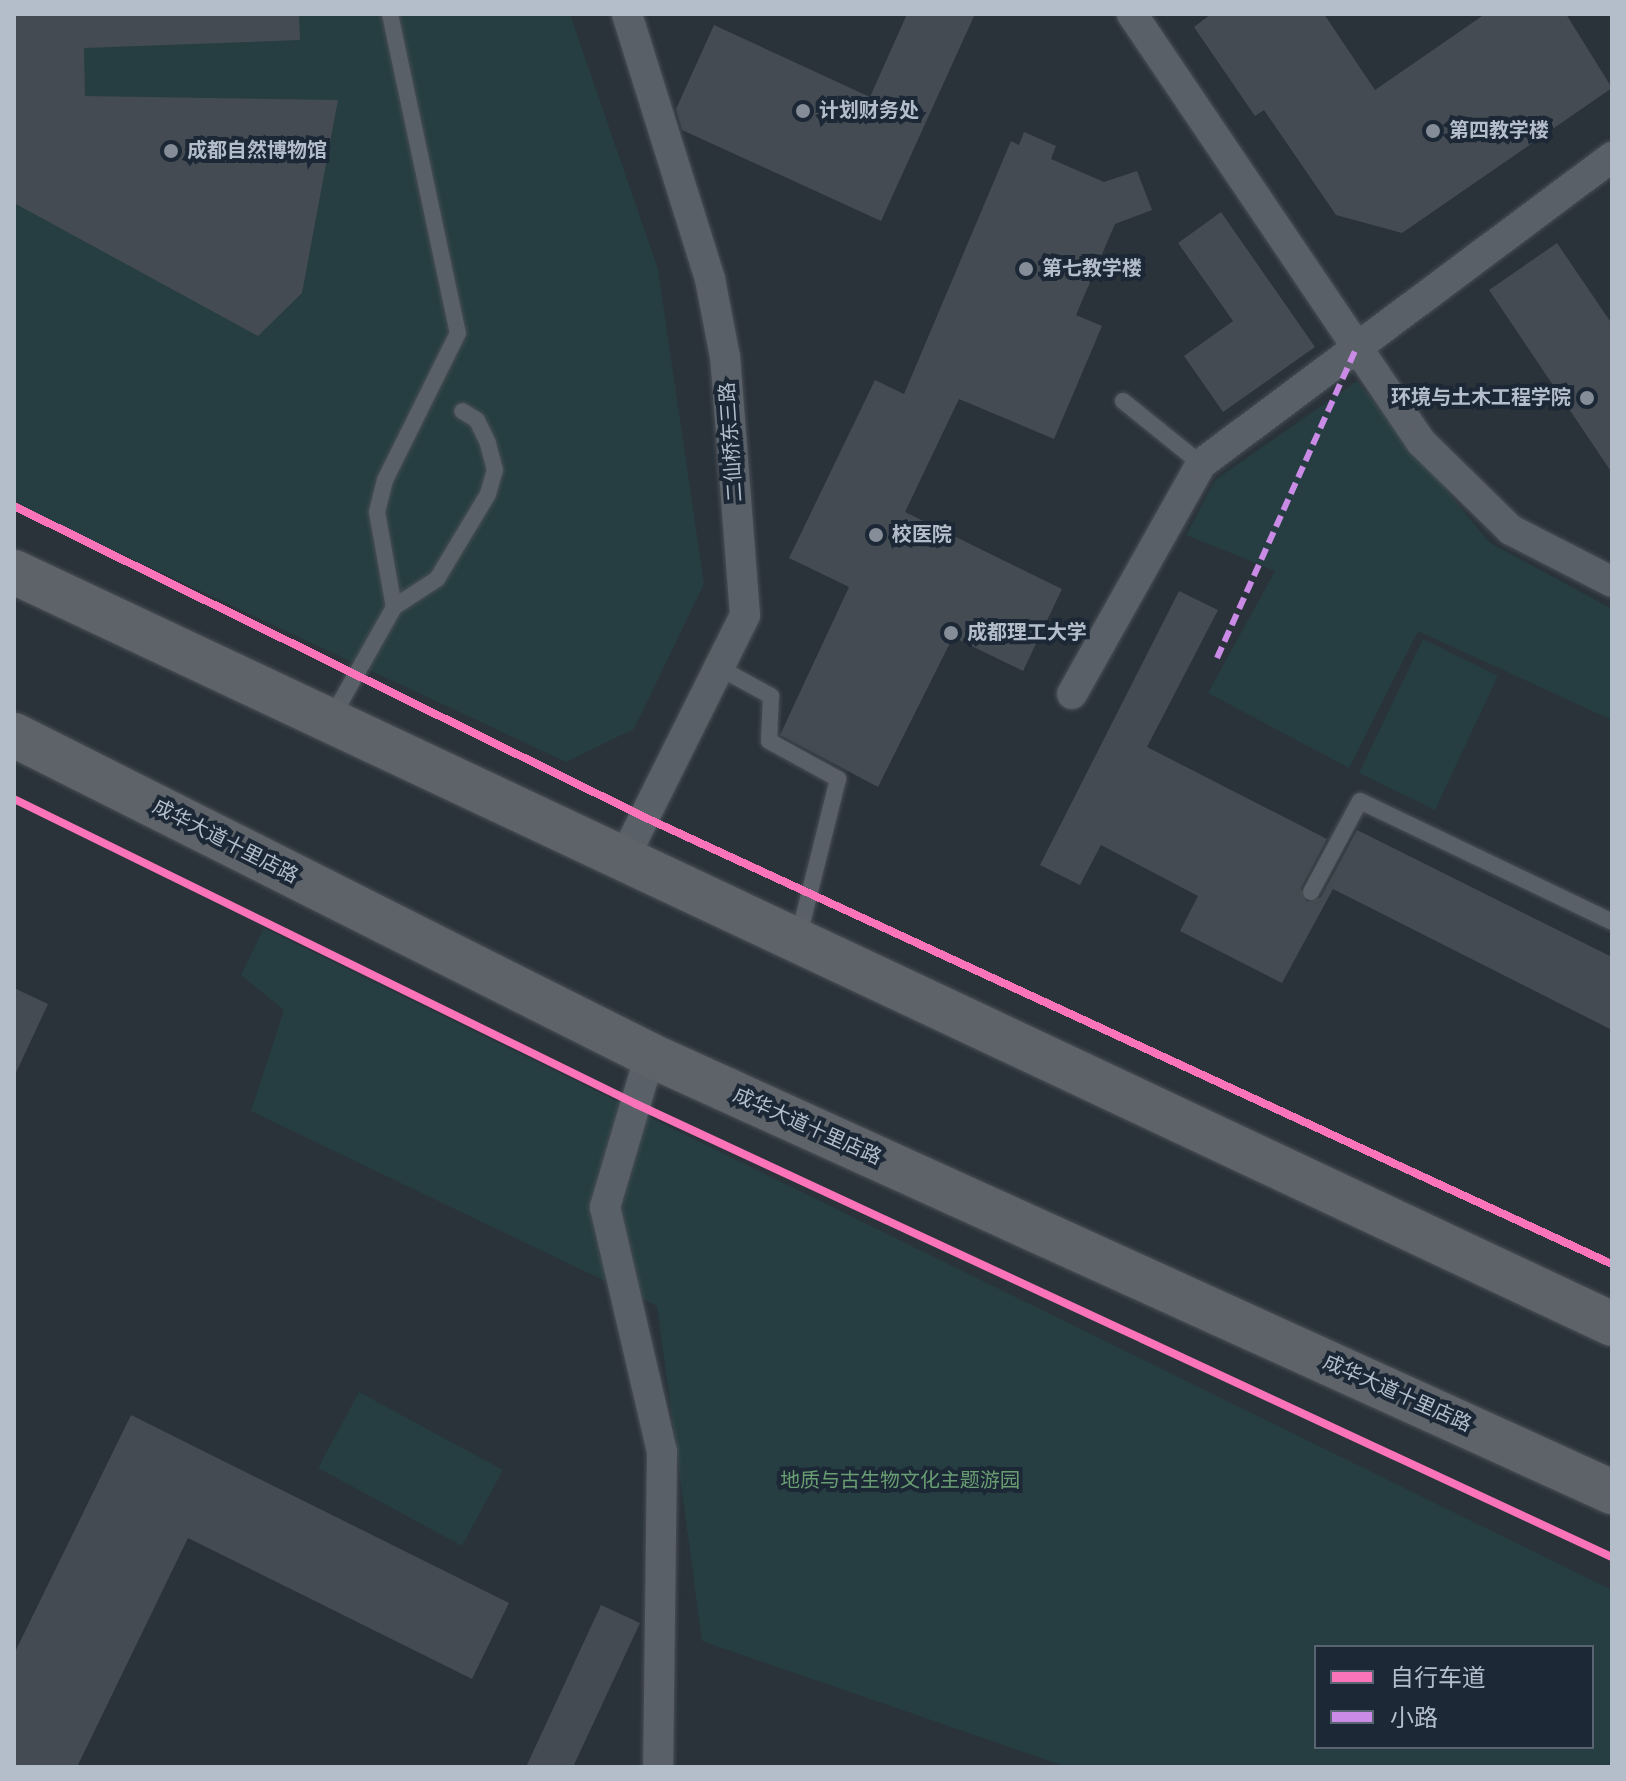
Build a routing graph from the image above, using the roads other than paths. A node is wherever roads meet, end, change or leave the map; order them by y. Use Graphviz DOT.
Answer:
graph roads {
  1 [pos="390,14"];
  2 [pos="627,14"];
  3 [pos="1132,14"];
  4 [pos="1612,157"];
  5 [pos="1355,351"];
  6 [pos="1123,401"];
  7 [pos="462,411"];
  8 [pos="1201,464"];
  9 [pos="14,572"];
  10 [pos="1612,582"];
  11 [pos="394,607"];
  12 [pos="716,666"];
  13 [pos="1072,694"];
  14 [pos="331,719"];
  15 [pos="14,735"];
  16 [pos="625,856"];
  17 [pos="1311,892"];
  18 [pos="1612,922"];
  19 [pos="799,936"];
  20 [pos="650,1055"];
  21 [pos="1612,1324"];
  22 [pos="1612,1492"];
  23 [pos="658,1767"];
  1 -- 11 [label="lane"];
  2 -- 12 [label="street, 二仙桥东三路"];
  3 -- 5 [label="street"];
  4 -- 5 [label="street"];
  5 -- 8 [label="street"];
  5 -- 10 [label="street"];
  6 -- 8 [label="lane"];
  7 -- 11 [label="lane"];
  8 -- 13 [label="street"];
  9 -- 14 [label="main road"];
  11 -- 14 [label="lane"];
  12 -- 16 [label="street, 二仙桥东三路"];
  12 -- 19 [label="lane"];
  14 -- 16 [label="main road"];
  15 -- 20 [label="main road, 成华大道十里店路"];
  16 -- 19 [label="main road"];
  17 -- 18 [label="lane"];
  19 -- 21 [label="main road"];
  20 -- 22 [label="main road, 成华大道十里店路"];
  20 -- 23 [label="street"];
}
